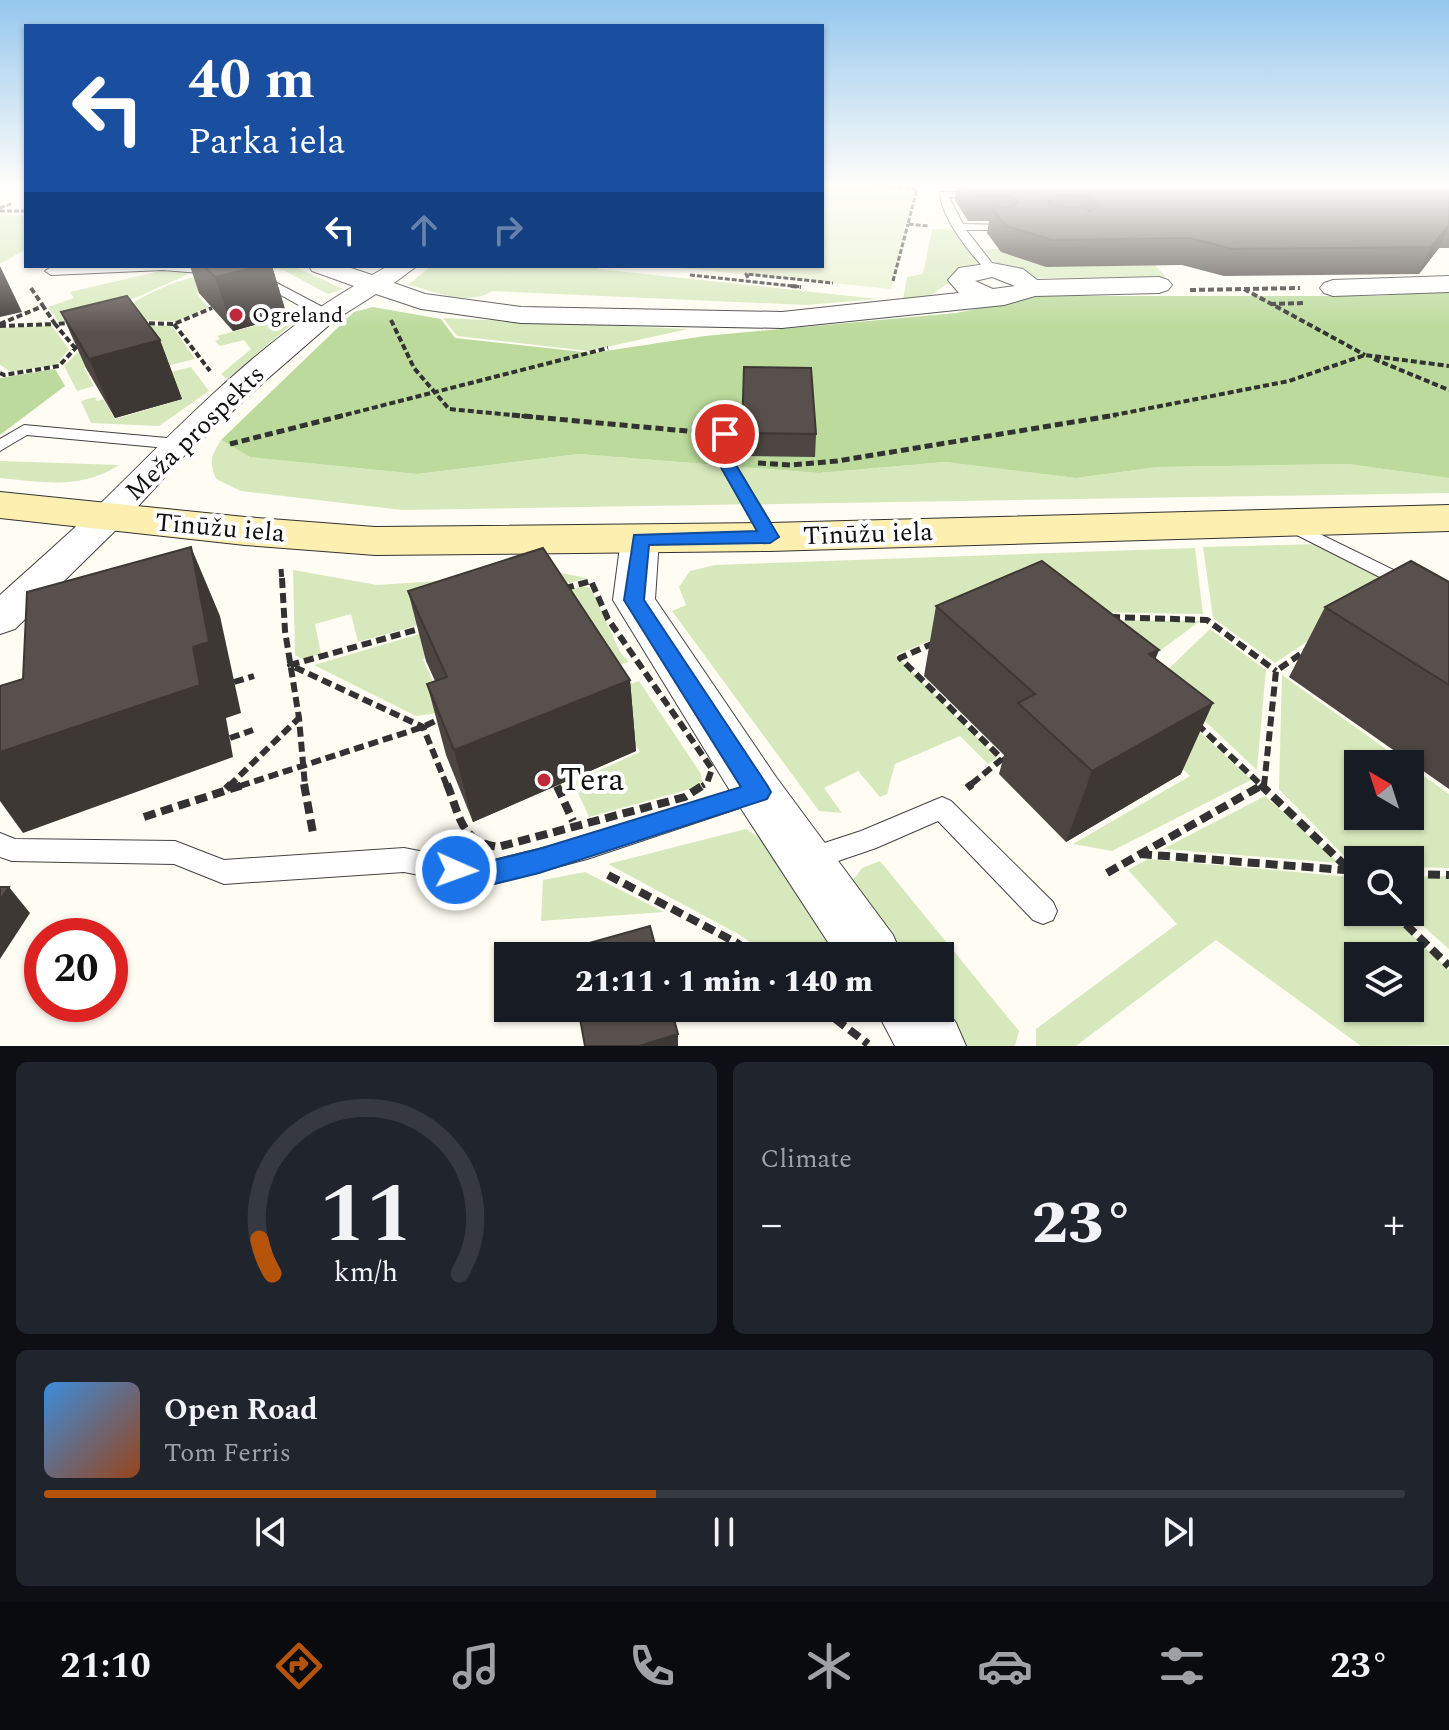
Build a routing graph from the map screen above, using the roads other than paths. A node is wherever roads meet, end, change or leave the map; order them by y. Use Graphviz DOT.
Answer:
graph roads {
  1 [pos="962,234"];
  2 [pos="151,268"];
  3 [pos="194,268"];
  4 [pos="324,268"];
  5 [pos="403,268"];
  6 [pos="992,270"];
  7 [pos="51,271"];
  8 [pos="234,272"];
  9 [pos="250,273"];
  10 [pos="1449,284"];
  11 [pos="964,286"];
  12 [pos="1029,288"];
  13 [pos="1170,288"];
  14 [pos="1333,288"];
  15 [pos="999,297"];
  16 [pos="378,300"];
  17 [pos="931,303"];
  18 [pos="325,314"];
  19 [pos="724,413"];
  20 [pos="178,444"];
  21 [pos="0,446"];
  22 [pos="0,505"];
  23 [pos="108,517"];
  24 [pos="1449,518"];
  25 [pos="1284,522"];
  26 [pos="770,537"];
  27 [pos="640,539"];
  28 [pos="1449,605"];
  29 [pos="0,619"];
  30 [pos="758,792"];
  31 [pos="0,844"];
  32 [pos="807,860"];
  33 [pos="1043,911"];
  34 [pos="863,942"];
  35 [pos="917,1022"];
  36 [pos="933,1046"];
  1 -- 6 [label="lane"];
  2 -- 7 [label="lane"];
  3 -- 8 [label="lane"];
  4 -- 16 [label="street"];
  5 -- 16 [label="street, Meža prospekts"];
  6 -- 11 [label="street"];
  6 -- 12 [label="street"];
  9 -- 18 [label="lane"];
  10 -- 14 [label="street"];
  11 -- 15 [label="street"];
  11 -- 17 [label="street"];
  12 -- 13 [label="street"];
  12 -- 15 [label="street"];
  15 -- 17 [label="street"];
  16 -- 17 [label="street"];
  16 -- 18 [label="street, Meža prospekts"];
  18 -- 20 [label="street, Meža prospekts"];
  19 -- 26 [label="lane"];
  20 -- 21 [label="lane"];
  20 -- 23 [label="street, Meža prospekts"];
  22 -- 23 [label="main road, Tīnūžu iela"];
  23 -- 27 [label="main road, Tīnūžu iela"];
  23 -- 29 [label="street, Meža prospekts"];
  24 -- 25 [label="main road, Tīnūžu iela"];
  25 -- 26 [label="main road, Tīnūžu iela"];
  25 -- 28 [label="lane"];
  26 -- 27 [label="main road, Tīnūžu iela"];
  27 -- 30 [label="street"];
  30 -- 31 [label="lane"];
  30 -- 32 [label="street"];
  32 -- 33 [label="lane"];
  32 -- 34 [label="street"];
  35 -- 36 [label="street"];
}
